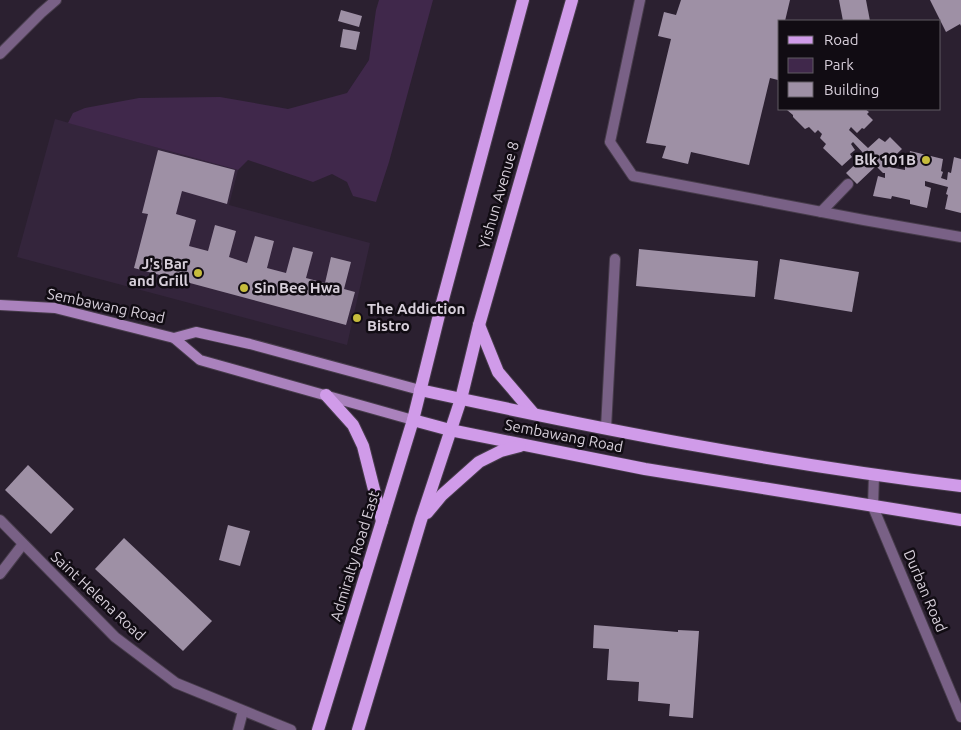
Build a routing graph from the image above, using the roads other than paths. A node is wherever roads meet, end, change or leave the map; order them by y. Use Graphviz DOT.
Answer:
graph roads {
  1 [pos="56,0"];
  2 [pos="523,0"];
  3 [pos="572,0"];
  4 [pos="640,0"];
  5 [pos="0,54"];
  6 [pos="848,184"];
  7 [pos="821,212"];
  8 [pos="961,236"];
  9 [pos="615,259"];
  10 [pos="0,305"];
  11 [pos="479,325"];
  12 [pos="174,338"];
  13 [pos="420,390"];
  14 [pos="326,396"];
  15 [pos="461,399"];
  16 [pos="533,413"];
  17 [pos="414,420"];
  18 [pos="606,428"];
  19 [pos="450,430"];
  20 [pos="525,445"];
  21 [pos="874,476"];
  22 [pos="961,486"];
  23 [pos="873,507"];
  24 [pos="0,520"];
  25 [pos="382,520"];
  26 [pos="422,520"];
  27 [pos="961,520"];
  28 [pos="23,544"];
  29 [pos="0,574"];
  30 [pos="243,711"];
  31 [pos="961,717"];
  32 [pos="238,730"];
  33 [pos="291,730"];
  34 [pos="318,730"];
  35 [pos="358,730"];
  1 -- 5 [label="street"];
  2 -- 13 [label="main road, Yishun Avenue 8"];
  3 -- 11 [label="main road, Yishun Avenue 8"];
  4 -- 7 [label="street"];
  6 -- 7 [label="street"];
  7 -- 8 [label="street"];
  9 -- 18 [label="street"];
  10 -- 12 [label="street, Sembawang Road"];
  11 -- 15 [label="main road, Yishun Avenue 8"];
  11 -- 16 [label="main road"];
  12 -- 13 [label="street, Sembawang Road"];
  12 -- 14 [label="street, Sembawang Road"];
  13 -- 15 [label="main road, Sembawang Road"];
  13 -- 17 [label="main road, Admiralty Road East"];
  14 -- 17 [label="street, Sembawang Road"];
  14 -- 25 [label="main road"];
  15 -- 16 [label="main road, Sembawang Road"];
  15 -- 19 [label="main road"];
  16 -- 18 [label="main road, Sembawang Road"];
  17 -- 19 [label="main road, Sembawang Road"];
  17 -- 25 [label="main road, Admiralty Road East"];
  18 -- 21 [label="main road, Sembawang Road"];
  19 -- 20 [label="main road, Sembawang Road"];
  19 -- 26 [label="main road"];
  20 -- 23 [label="main road, Sembawang Road"];
  20 -- 26 [label="main road"];
  21 -- 22 [label="main road, Sembawang Road"];
  21 -- 23 [label="street, Durban Road"];
  23 -- 27 [label="main road, Sembawang Road"];
  23 -- 31 [label="street, Durban Road"];
  24 -- 28 [label="street, Saint Helena Road"];
  25 -- 34 [label="main road, Admiralty Road East"];
  26 -- 35 [label="main road"];
  28 -- 29 [label="street"];
  28 -- 30 [label="street, Saint Helena Road"];
  30 -- 32 [label="street"];
  30 -- 33 [label="street, Saint Helena Road"];
}
